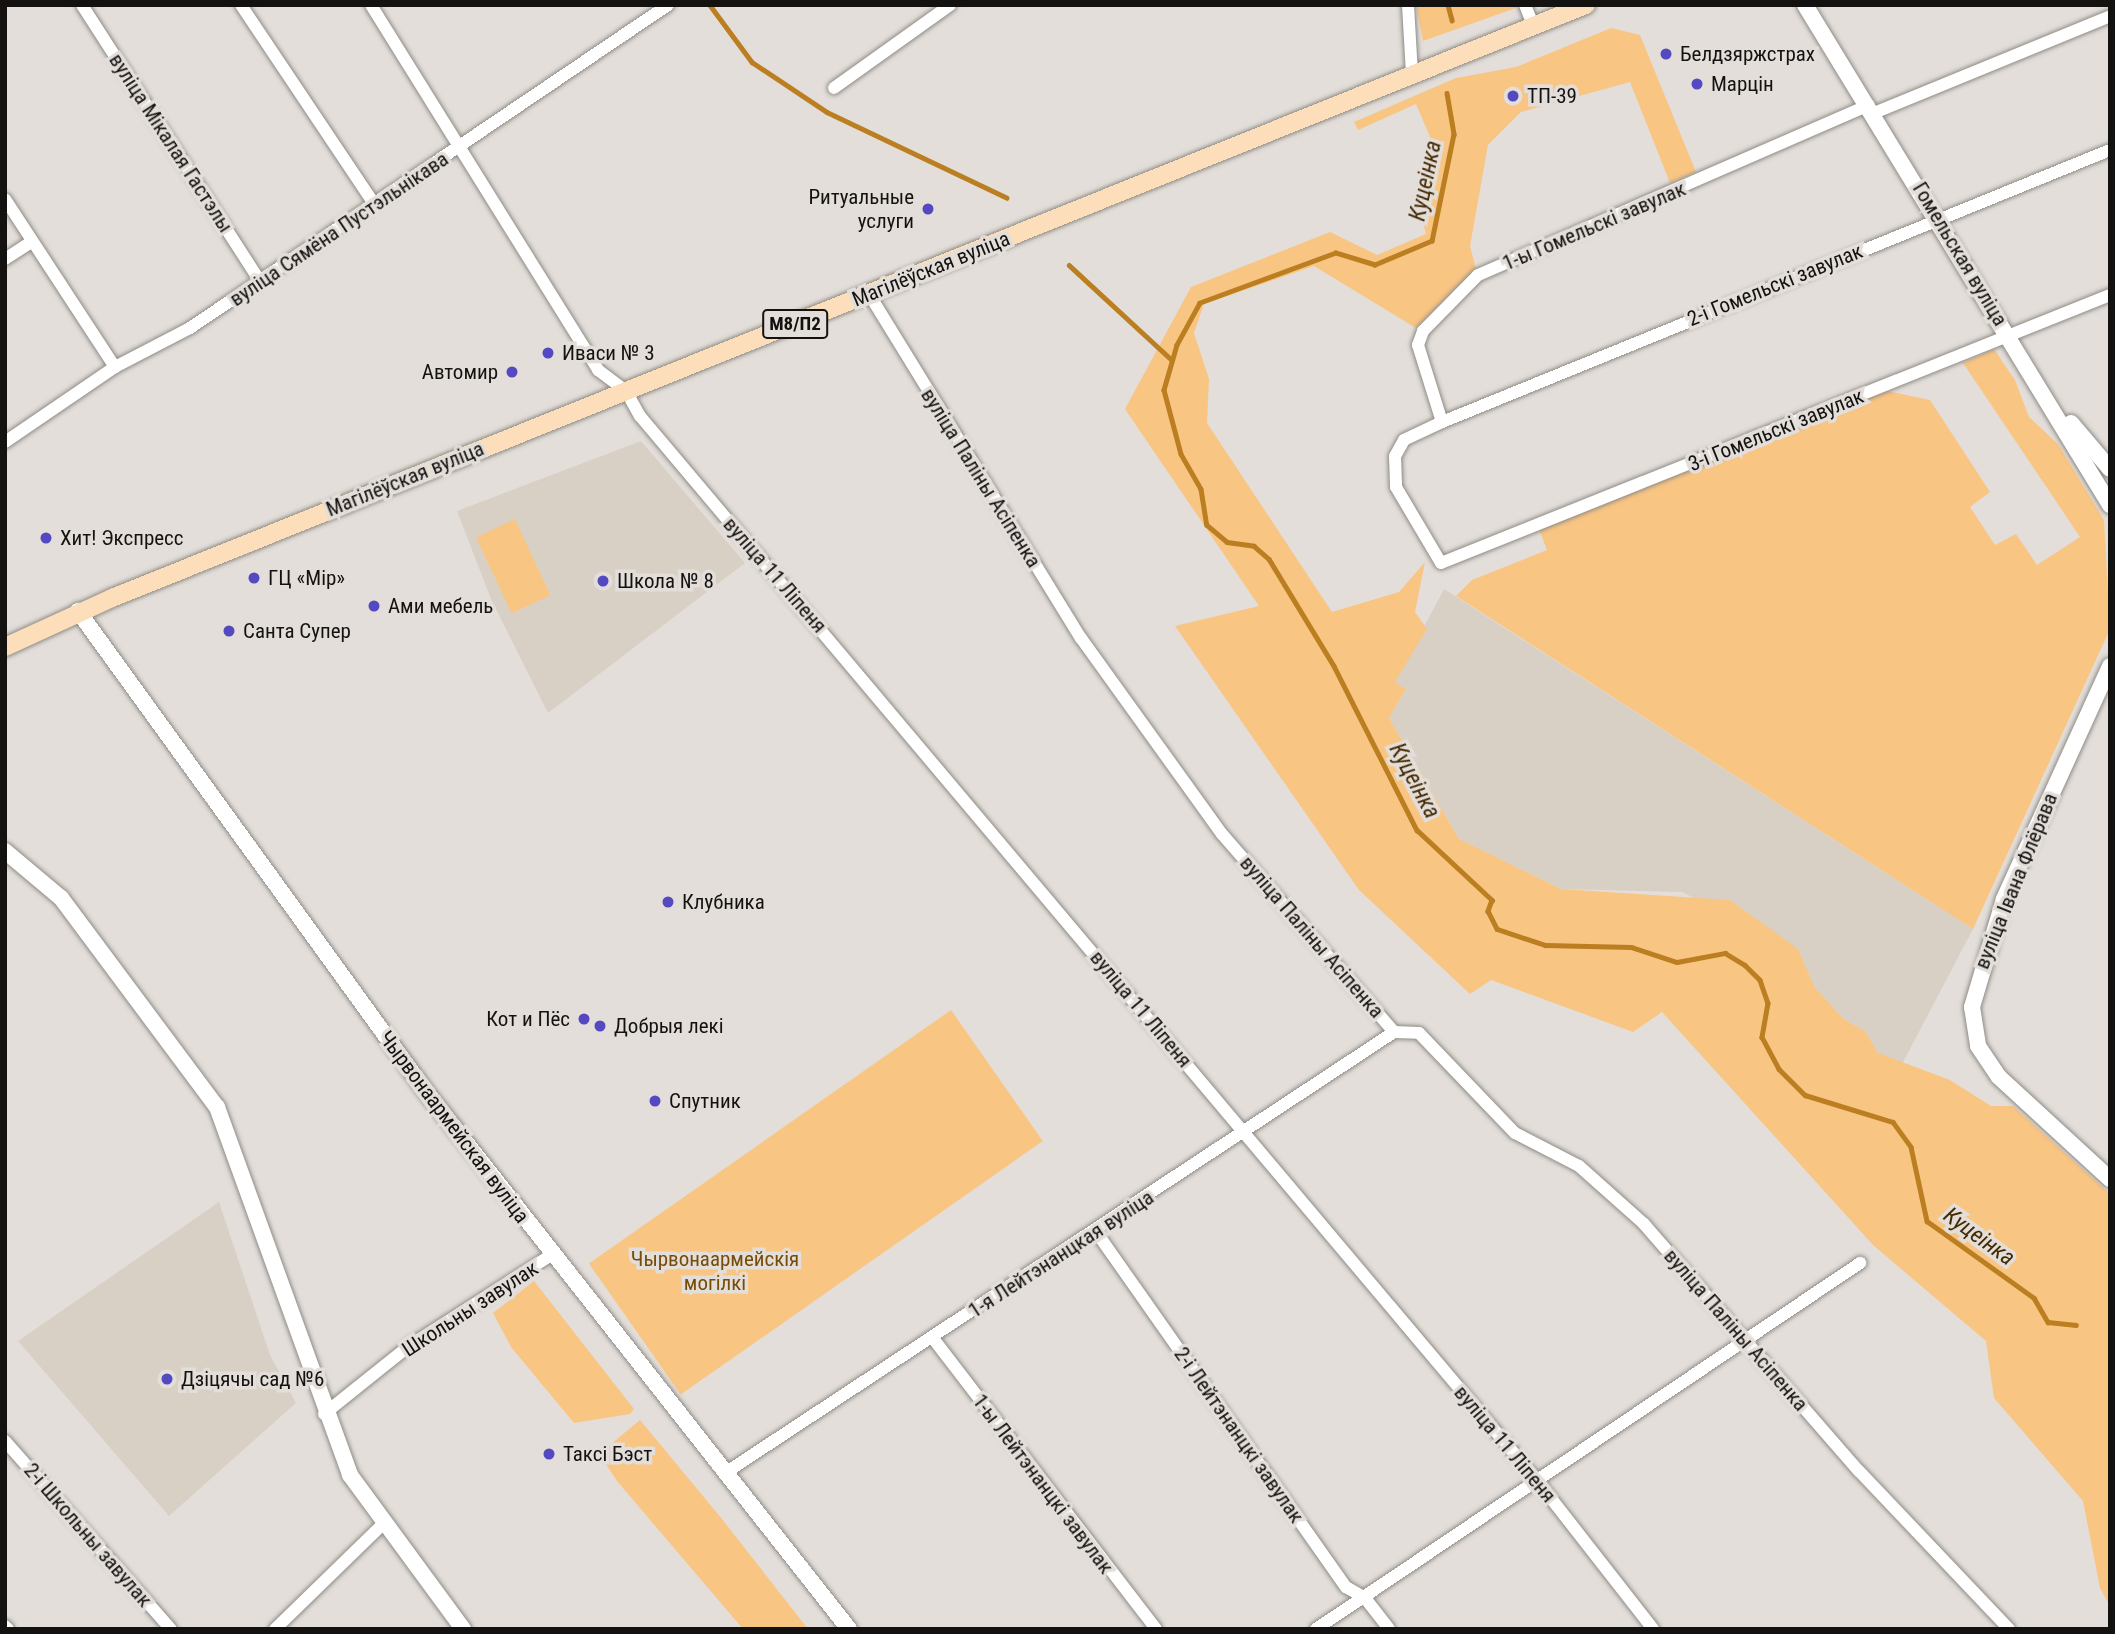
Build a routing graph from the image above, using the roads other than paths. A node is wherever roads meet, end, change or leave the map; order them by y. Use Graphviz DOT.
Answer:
graph roads {
  1 [pos="82,5"];
  2 [pos="241,5"];
  3 [pos="371,5"];
  4 [pos="668,5"];
  5 [pos="950,5"];
  6 [pos="1408,5"];
  7 [pos="1525,5"];
  8 [pos="1586,5"];
  9 [pos="1805,5"];
  10 [pos="2110,16"];
  11 [pos="1534,27"];
  12 [pos="1412,75"];
  13 [pos="834,88"];
  14 [pos="1871,109"];
  15 [pos="460,148"];
  16 [pos="2110,150"];
  17 [pos="5,198"];
  18 [pos="374,204"];
  19 [pos="1938,218"];
  20 [pos="31,242"];
  21 [pos="5,259"];
  22 [pos="260,281"];
  23 [pos="869,294"];
  24 [pos="2110,295"];
  25 [pos="2007,332"];
  26 [pos="115,367"];
  27 [pos="2042,388"];
  28 [pos="626,391"];
  29 [pos="1442,422"];
  30 [pos="5,442"];
  31 [pos="2110,469"];
  32 [pos="2110,505"];
  33 [pos="1441,563"];
  34 [pos="78,611"];
  35 [pos="5,647"];
  36 [pos="2110,666"];
  37 [pos="5,851"];
  38 [pos="1394,1032"];
  39 [pos="1244,1133"];
  40 [pos="2110,1179"];
  41 [pos="1097,1233"];
  42 [pos="550,1256"];
  43 [pos="1860,1263"];
  44 [pos="932,1337"];
  45 [pos="1746,1342"];
  46 [pos="324,1414"];
  47 [pos="5,1441"];
  48 [pos="725,1473"];
  49 [pos="1539,1483"];
  50 [pos="383,1524"];
  51 [pos="1365,1598"];
  52 [pos="171,1629"];
  53 [pos="275,1629"];
  54 [pos="463,1629"];
  55 [pos="849,1629"];
  56 [pos="1156,1629"];
  57 [pos="1316,1629"];
  58 [pos="1389,1629"];
  59 [pos="1653,1629"];
  60 [pos="2009,1629"];
  1 -- 22 [label="street, вуліца Мікалая Гастэлы"];
  2 -- 18 [label="street"];
  3 -- 15 [label="street"];
  4 -- 15 [label="street, вуліца Сямёна Пустэльнікава"];
  5 -- 13 [label="street"];
  6 -- 12 [label="street"];
  7 -- 11 [label="street"];
  8 -- 11 [label="main road, Магілёўская вуліца / М8/П2"];
  9 -- 14 [label="main road, Гомельская вуліца"];
  10 -- 14 [label="street, 1-ы Гомельскі завулак"];
  11 -- 12 [label="main road, Магілёўская вуліца / М8/П2"];
  12 -- 23 [label="main road, Магілёўская вуліца / М8/П2"];
  14 -- 19 [label="main road, Гомельская вуліца"];
  14 -- 29 [label="street, 1-ы Гомельскі завулак"];
  15 -- 18 [label="street, вуліца Сямёна Пустэльнікава"];
  15 -- 28 [label="street"];
  16 -- 19 [label="street, 2-і Гомельскі завулак"];
  17 -- 20 [label="street"];
  18 -- 22 [label="street, вуліца Сямёна Пустэльнікава"];
  19 -- 25 [label="main road, Гомельская вуліца"];
  19 -- 29 [label="street, 2-і Гомельскі завулак"];
  20 -- 21 [label="street"];
  20 -- 26 [label="street"];
  22 -- 26 [label="street, вуліца Сямёна Пустэльнікава"];
  23 -- 28 [label="main road, Магілёўская вуліца / М8/П2"];
  23 -- 38 [label="street, вуліца Паліны Асіпенка"];
  24 -- 25 [label="street, 3-і Гомельскі завулак"];
  25 -- 27 [label="main road, Гомельская вуліца"];
  25 -- 33 [label="street, 3-і Гомельскі завулак"];
  26 -- 30 [label="street, вуліца Сямёна Пустэльнікава"];
  27 -- 31 [label="main road"];
  27 -- 32 [label="main road, Гомельская вуліца"];
  28 -- 34 [label="main road, Магілёўская вуліца / М8/П2"];
  28 -- 39 [label="street, вуліца 11 Ліпеня"];
  29 -- 33 [label="street, 2-і Гомельскі завулак"];
  34 -- 35 [label="main road, Магілёўская вуліца / М8/П2"];
  34 -- 42 [label="main road, Чырвонаармейская вуліца"];
  36 -- 40 [label="main road, вуліца Івана Флёрава"];
  37 -- 46 [label="main road"];
  38 -- 39 [label="street, 1-я Лейтэнанцкая вуліца"];
  38 -- 45 [label="street, вуліца Паліны Асіпенка"];
  39 -- 41 [label="street, 1-я Лейтэнанцкая вуліца"];
  39 -- 49 [label="street, вуліца 11 Ліпеня"];
  41 -- 44 [label="street, 1-я Лейтэнанцкая вуліца"];
  41 -- 51 [label="street, 2-і Лейтэнанцкі завулак"];
  42 -- 46 [label="street, Школьны завулак"];
  42 -- 48 [label="main road, Чырвонаармейская вуліца"];
  43 -- 45 [label="street"];
  44 -- 48 [label="street, 1-я Лейтэнанцкая вуліца"];
  44 -- 56 [label="street, 1-ы Лейтэнанцкі завулак"];
  45 -- 49 [label="street"];
  45 -- 60 [label="street, вуліца Паліны Асіпенка"];
  46 -- 50 [label="main road"];
  47 -- 52 [label="street, 2-і Школьны завулак"];
  48 -- 55 [label="main road, Чырвонаармейская вуліца"];
  49 -- 51 [label="street"];
  49 -- 59 [label="street, вуліца 11 Ліпеня"];
  50 -- 53 [label="street"];
  50 -- 54 [label="main road"];
  51 -- 57 [label="street"];
  51 -- 58 [label="street, 2-і Лейтэнанцкі завулак"];
}
